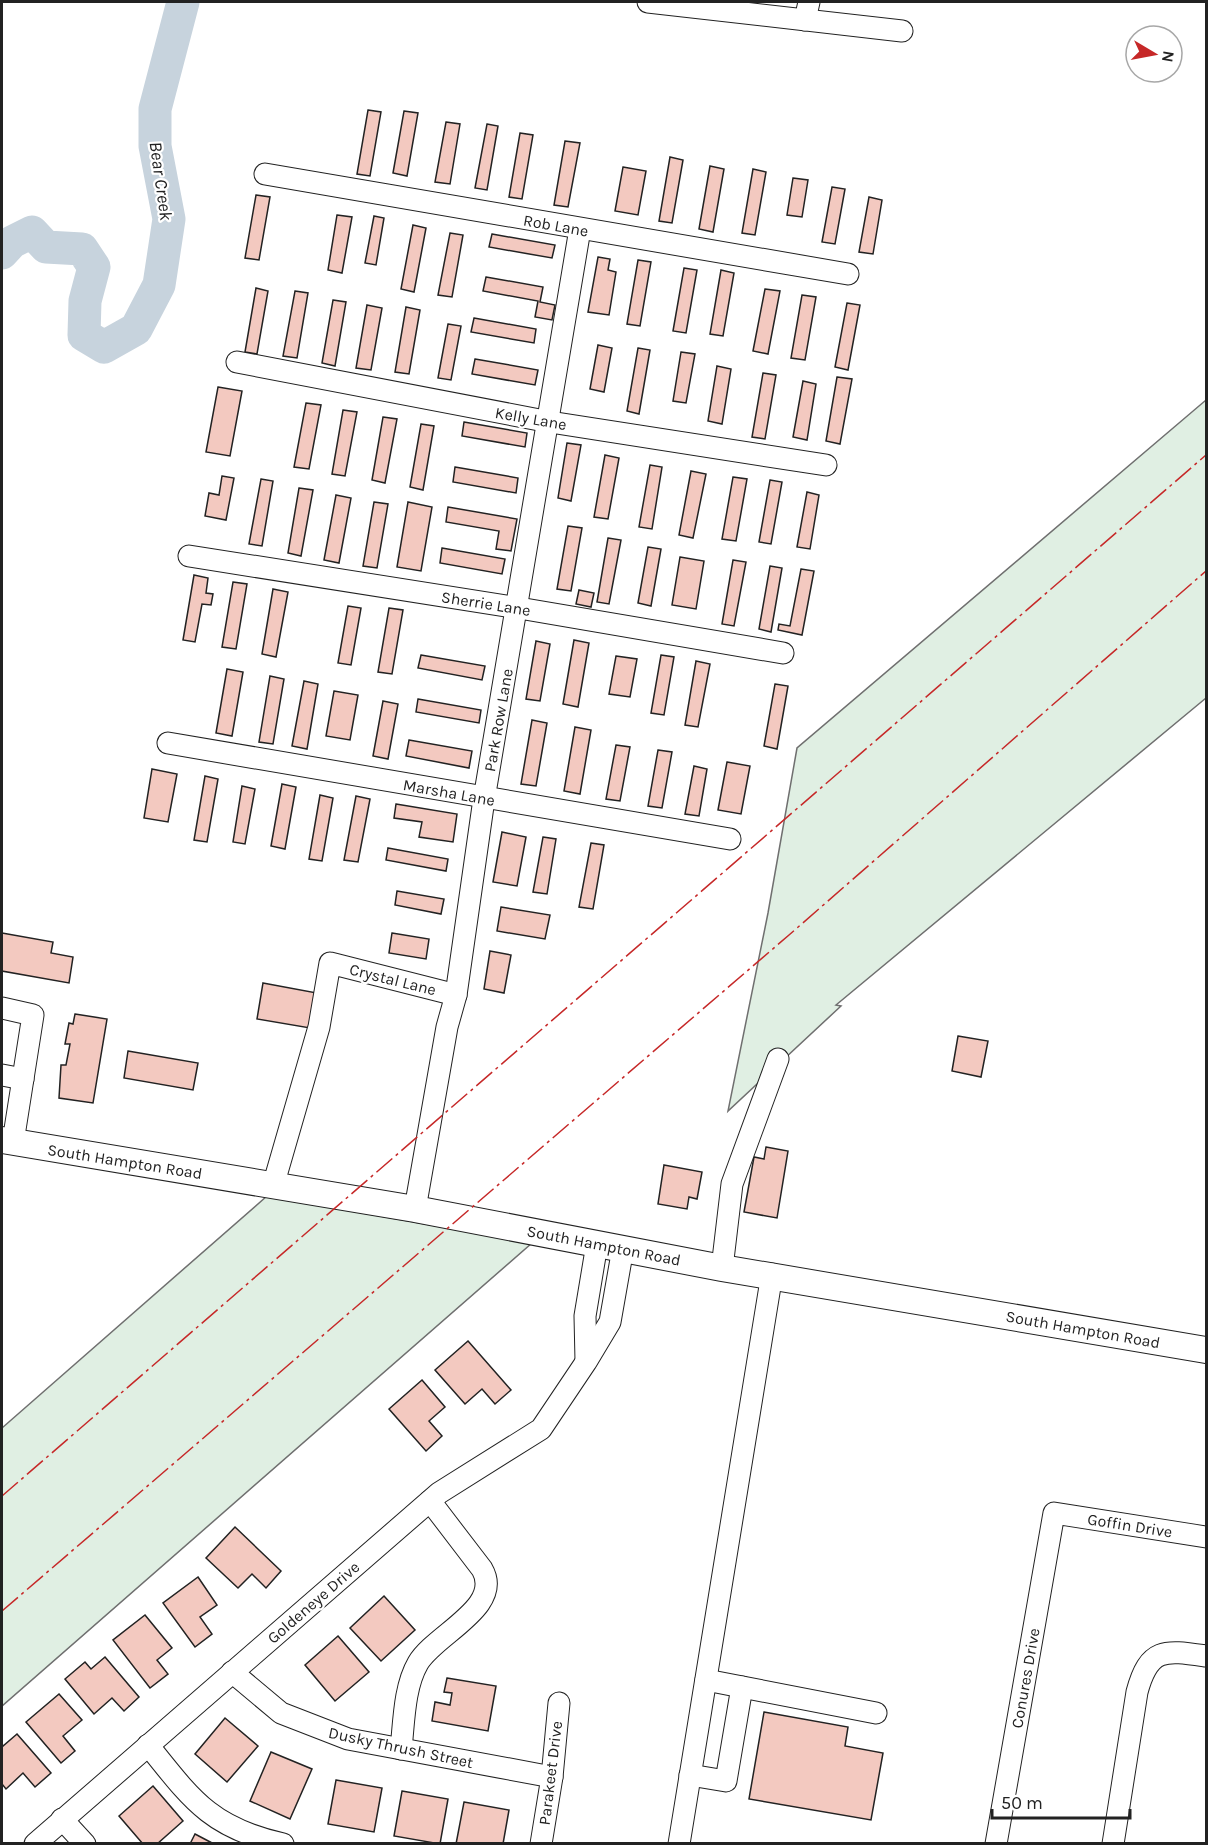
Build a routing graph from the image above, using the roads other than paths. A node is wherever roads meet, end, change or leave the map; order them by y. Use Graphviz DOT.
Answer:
graph roads {
  1 [pos="648,2"];
  2 [pos="807,10"];
  3 [pos="902,31"];
  4 [pos="265,174"];
  5 [pos="580,229"];
  6 [pos="848,274"];
  7 [pos="237,362"];
  8 [pos="550,422"];
  9 [pos="826,465"];
  10 [pos="189,556"];
  11 [pos="519,608"];
  12 [pos="783,653"];
  13 [pos="168,743"];
  14 [pos="484,799"];
  15 [pos="730,839"];
  16 [pos="456,995"];
  17 [pos="2,1008"];
  18 [pos="778,1059"];
  19 [pos="2,1075"];
  20 [pos="23,1079"];
  21 [pos="7,1141"];
  22 [pos="273,1186"];
  23 [pos="416,1209"];
  24 [pos="597,1244"];
  25 [pos="623,1248"];
  26 [pos="723,1268"];
  27 [pos="771,1274"];
  28 [pos="1206,1350"];
  29 [pos="586,1362"];
  30 [pos="430,1501"];
  31 [pos="1054,1513"];
  32 [pos="1206,1537"];
  33 [pos="1206,1656"];
  34 [pos="232,1672"];
  35 [pos="706,1680"];
  36 [pos="742,1687"];
  37 [pos="559,1703"];
  38 [pos="876,1713"];
  39 [pos="148,1745"];
  40 [pos="400,1749"];
  41 [pos="690,1775"];
  42 [pos="552,1777"];
  43 [pos="62,1819"];
  44 [pos="35,1844"];
  45 [pos="85,1844"];
  46 [pos="283,1844"];
  47 [pos="541,1844"];
  48 [pos="679,1844"];
  49 [pos="996,1844"];
  50 [pos="1113,1844"];
  1 -- 2 [label="street"];
  2 -- 3 [label="street"];
  4 -- 5 [label="street, Rob Lane"];
  5 -- 6 [label="street, Rob Lane"];
  5 -- 8 [label="street, Park Row Lane"];
  7 -- 8 [label="street, Kelly Lane"];
  8 -- 9 [label="street, Kelly Lane"];
  8 -- 11 [label="street, Park Row Lane"];
  10 -- 11 [label="street, Sherrie Lane"];
  11 -- 12 [label="street, Sherrie Lane"];
  11 -- 14 [label="street, Park Row Lane"];
  13 -- 14 [label="street, Marsha Lane"];
  14 -- 15 [label="street, Marsha Lane"];
  14 -- 16 [label="street, Park Row Lane"];
  16 -- 22 [label="street, Crystal Lane"];
  16 -- 23 [label="street, Park Row Lane"];
  17 -- 20 [label="street"];
  18 -- 26 [label="street"];
  19 -- 20 [label="street"];
  20 -- 21 [label="street"];
  21 -- 22 [label="main road, South Hampton Road"];
  22 -- 23 [label="main road, South Hampton Road"];
  23 -- 24 [label="main road, South Hampton Road"];
  24 -- 25 [label="main road, South Hampton Road"];
  24 -- 29 [label="street"];
  25 -- 26 [label="main road, South Hampton Road"];
  25 -- 29 [label="street, Goldeneye Drive"];
  26 -- 27 [label="main road, South Hampton Road"];
  27 -- 28 [label="main road, South Hampton Road"];
  27 -- 35 [label="street"];
  29 -- 30 [label="street, Goldeneye Drive"];
  30 -- 34 [label="street, Goldeneye Drive"];
  30 -- 40 [label="street"];
  31 -- 32 [label="street, Goffin Drive"];
  31 -- 49 [label="street, Conures Drive"];
  33 -- 50 [label="street"];
  34 -- 39 [label="street, Goldeneye Drive"];
  34 -- 40 [label="street, Dusky Thrush Street"];
  35 -- 36 [label="street"];
  35 -- 41 [label="street"];
  36 -- 38 [label="street"];
  36 -- 41 [label="street"];
  37 -- 42 [label="street, Parakeet Drive"];
  39 -- 43 [label="street, Goldeneye Drive"];
  39 -- 46 [label="street"];
  40 -- 42 [label="street, Dusky Thrush Street"];
  41 -- 48 [label="street"];
  42 -- 47 [label="street, Parakeet Drive"];
  43 -- 44 [label="street, Goldeneye Drive"];
  43 -- 45 [label="street"];
}
